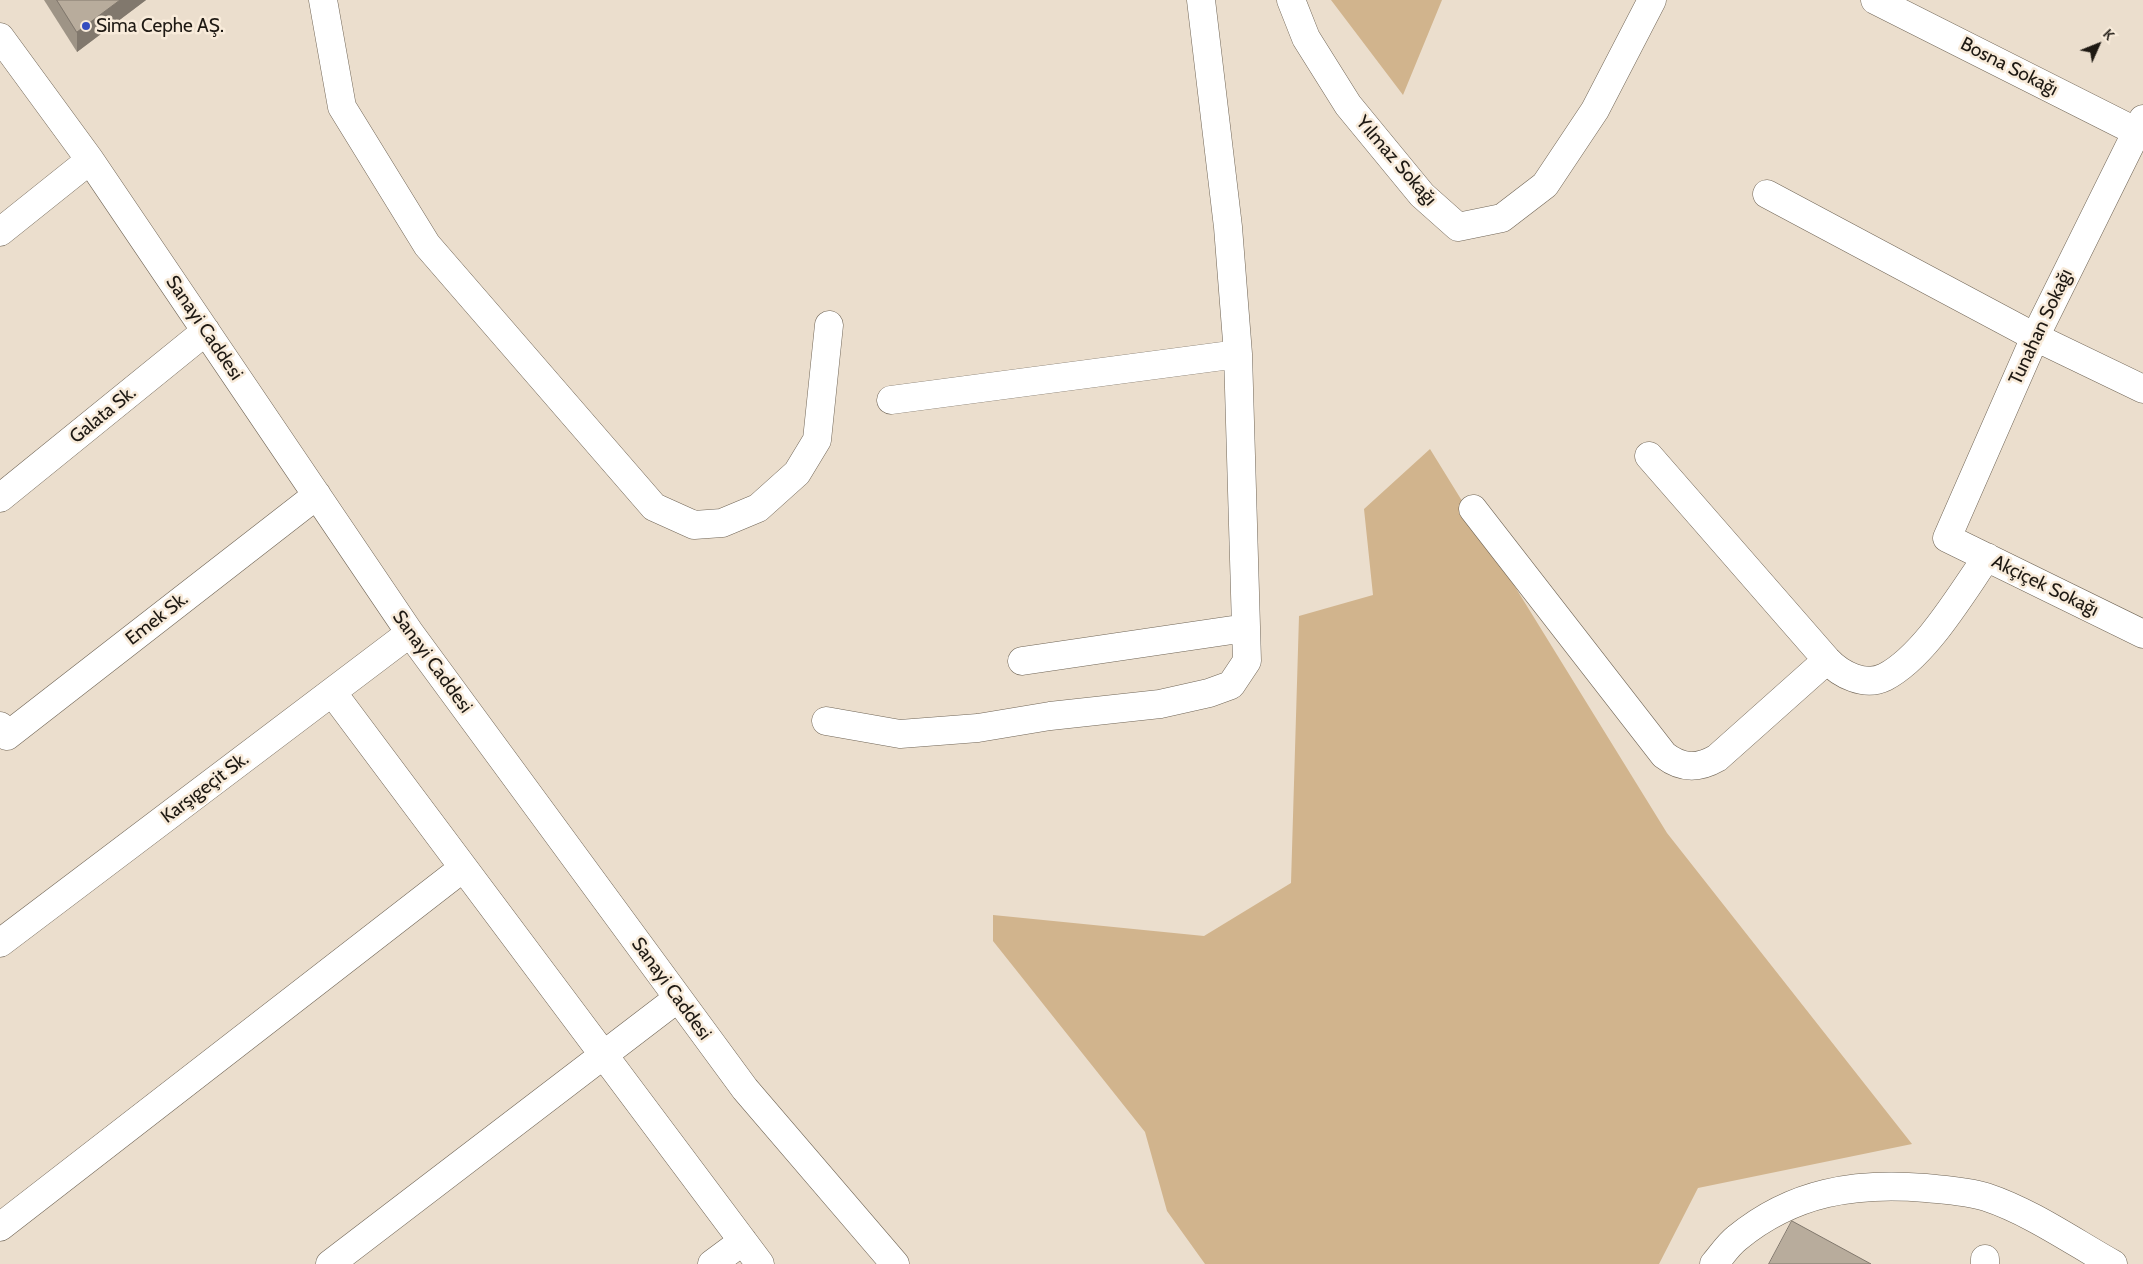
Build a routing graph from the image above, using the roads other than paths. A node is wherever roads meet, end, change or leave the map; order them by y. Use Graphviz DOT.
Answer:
graph roads {
  1 [pos="324,0"];
  2 [pos="1201,0"];
  3 [pos="1292,0"];
  4 [pos="1652,0"];
  5 [pos="1875,0"];
  6 [pos="0,37"];
  7 [pos="2141,128"];
  8 [pos="90,160"];
  9 [pos="1767,194"];
  10 [pos="0,232"];
  11 [pos="829,325"];
  12 [pos="206,331"];
  13 [pos="2035,337"];
  14 [pos="1238,354"];
  15 [pos="2143,389"];
  16 [pos="891,400"];
  17 [pos="1648,456"];
  18 [pos="317,495"];
  19 [pos="0,498"];
  20 [pos="1473,509"];
  21 [pos="1947,538"];
  22 [pos="1987,557"];
  23 [pos="1246,628"];
  24 [pos="410,633"];
  25 [pos="2143,634"];
  26 [pos="1826,660"];
  27 [pos="1022,661"];
  28 [pos="332,692"];
  29 [pos="826,721"];
  30 [pos="0,726"];
  31 [pos="463,868"];
  32 [pos="0,943"];
  33 [pos="678,998"];
  34 [pos="603,1054"];
  35 [pos="0,1227"];
  36 [pos="742,1241"];
  37 [pos="330,1264"];
  38 [pos="712,1264"];
  39 [pos="760,1264"];
  40 [pos="896,1264"];
  41 [pos="1714,1264"];
  42 [pos="2113,1264"];
  1 -- 11 [label="street"];
  2 -- 14 [label="street"];
  3 -- 4 [label="street, Yılmaz Sokağı"];
  5 -- 7 [label="street, Bosna Sokağı"];
  6 -- 8 [label="street, Sanayi Caddesi"];
  7 -- 13 [label="street, Tunahan Sokağı"];
  8 -- 10 [label="street"];
  8 -- 12 [label="street, Sanayi Caddesi"];
  9 -- 13 [label="street"];
  12 -- 18 [label="street, Sanayi Caddesi"];
  12 -- 19 [label="street, Galata Sk."];
  13 -- 15 [label="street"];
  13 -- 21 [label="street, Tunahan Sokağı"];
  14 -- 16 [label="street"];
  14 -- 23 [label="street"];
  17 -- 26 [label="street"];
  18 -- 24 [label="street, Sanayi Caddesi"];
  18 -- 30 [label="street, Emek Sk."];
  20 -- 26 [label="street"];
  21 -- 22 [label="street, Akçiçek Sokağı"];
  22 -- 25 [label="street, Akçiçek Sokağı"];
  22 -- 26 [label="street"];
  23 -- 27 [label="street"];
  23 -- 29 [label="street"];
  24 -- 28 [label="street, Karşıgeçit Sk."];
  24 -- 33 [label="street, Sanayi Caddesi"];
  28 -- 31 [label="street"];
  28 -- 32 [label="street, Karşıgeçit Sk."];
  31 -- 34 [label="street"];
  31 -- 35 [label="street"];
  33 -- 34 [label="street"];
  33 -- 40 [label="street, Sanayi Caddesi"];
  34 -- 36 [label="street"];
  34 -- 37 [label="street"];
  36 -- 38 [label="street"];
  36 -- 39 [label="street"];
  41 -- 42 [label="street"];
}
